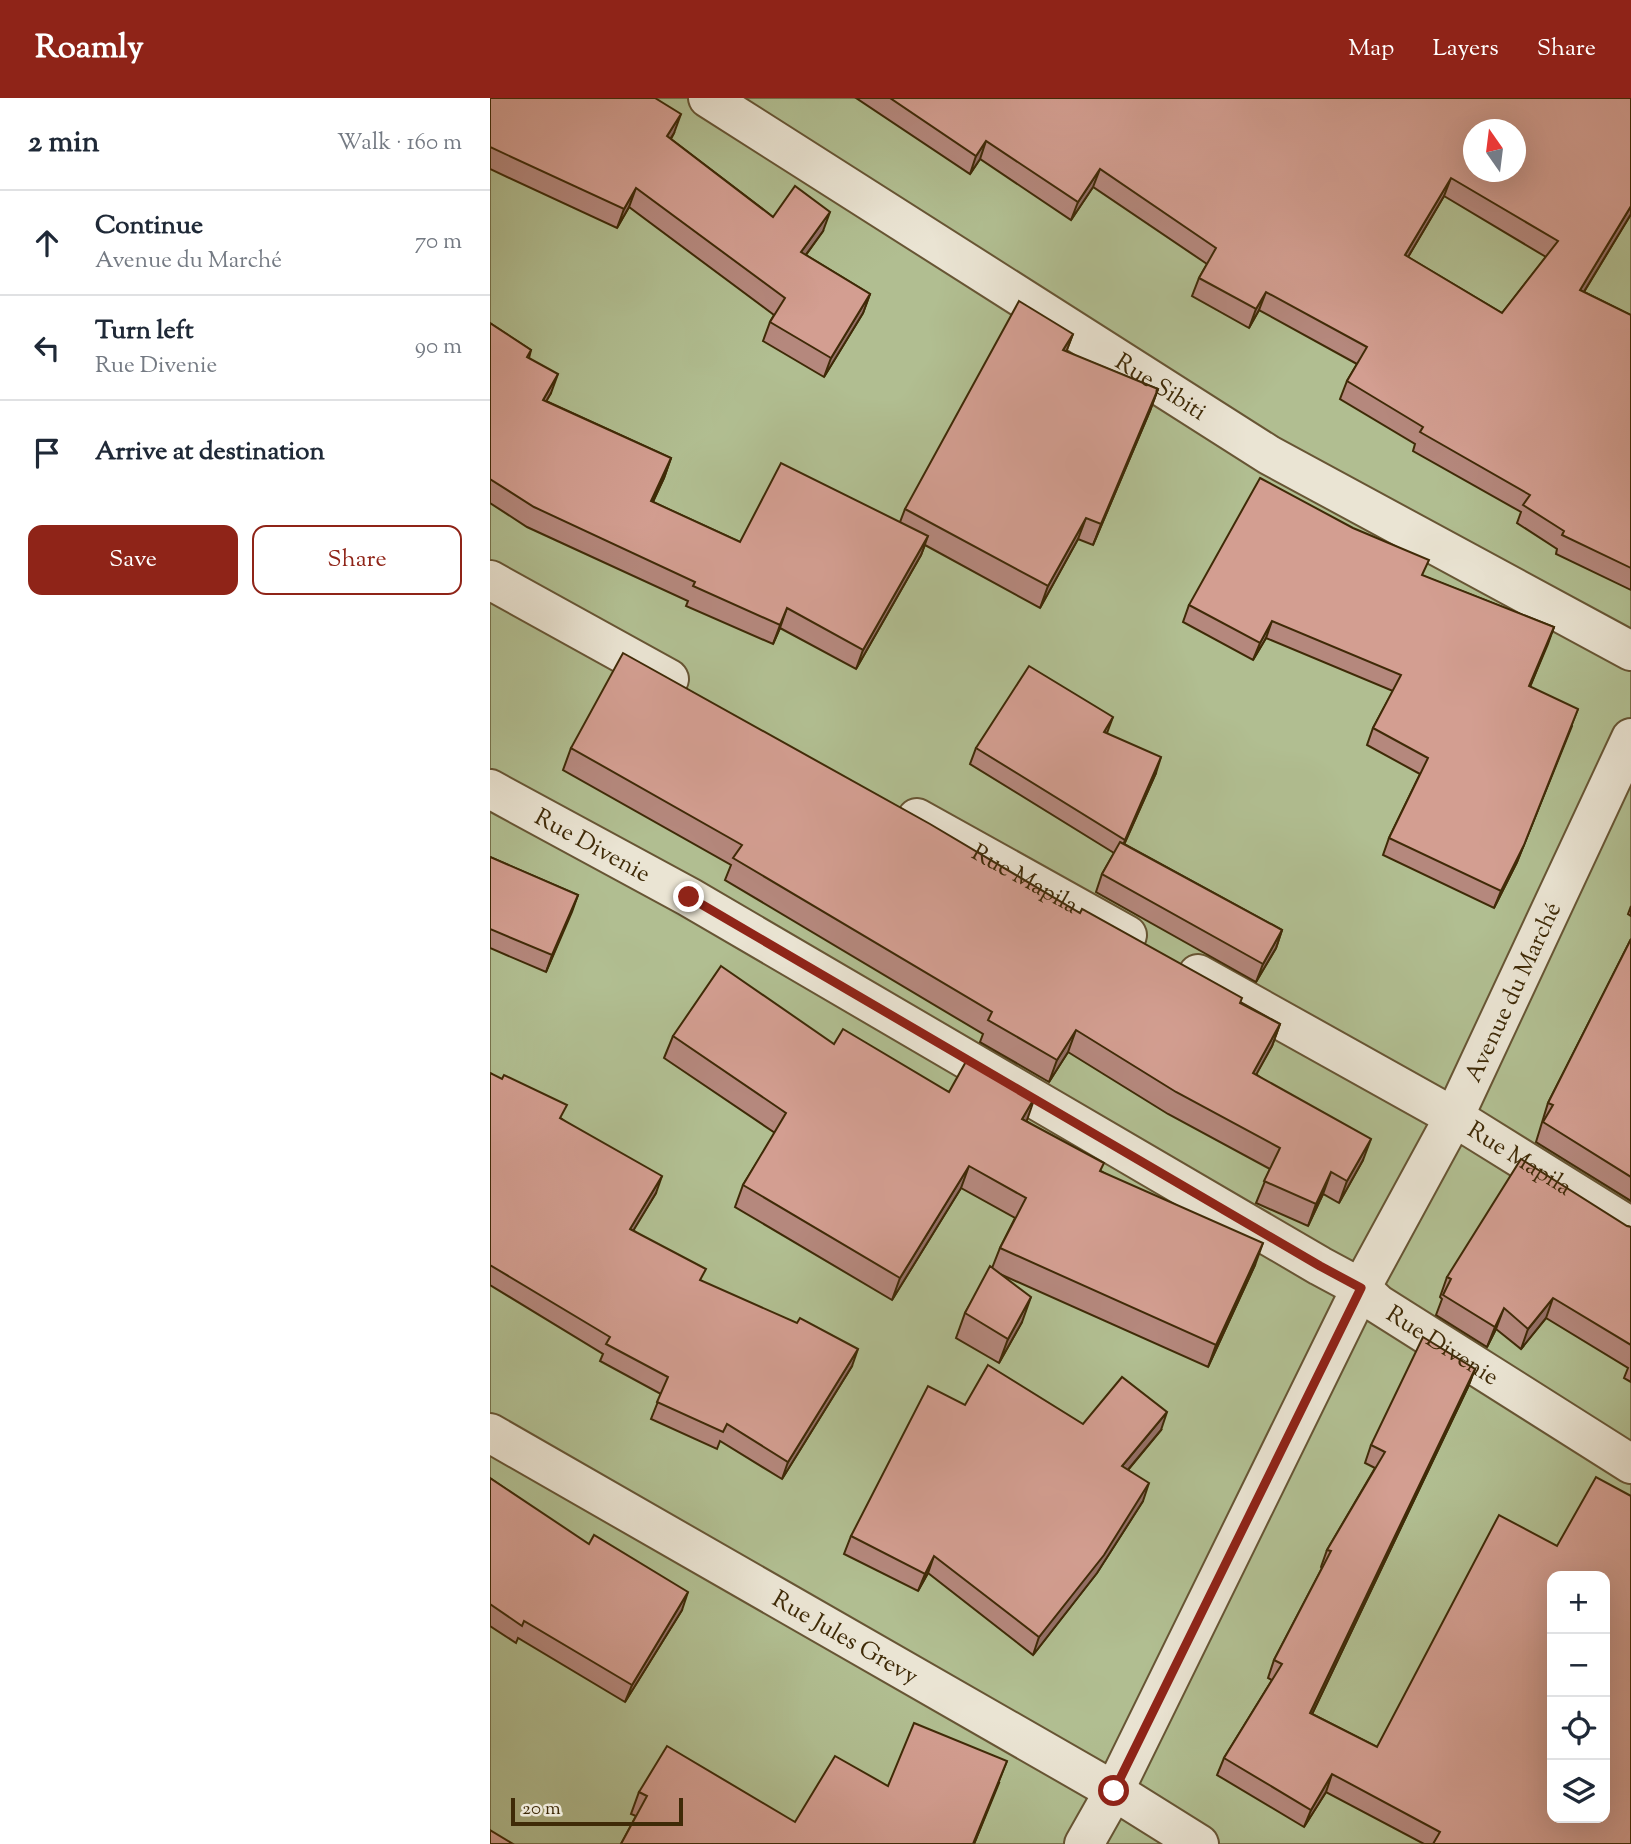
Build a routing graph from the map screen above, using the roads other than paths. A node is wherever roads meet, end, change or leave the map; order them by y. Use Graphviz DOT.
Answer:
graph roads {
  1 [pos="708,98"];
  2 [pos="490,579"];
  3 [pos="1631,651"];
  4 [pos="697,695"];
  5 [pos="1631,738"];
  6 [pos="490,789"];
  7 [pos="893,804"];
  8 [pos="1454,1117"];
  9 [pos="1631,1227"];
  10 [pos="1361,1288"];
  11 [pos="490,1433"];
  12 [pos="1631,1464"];
  13 [pos="1114,1791"];
  14 [pos="1084,1844"];
  15 [pos="1199,1844"];
  1 -- 3 [label="street, Rue Sibiti"];
  2 -- 4 [label="street"];
  5 -- 8 [label="street, Avenue du Marché"];
  6 -- 10 [label="street, Rue Divenie"];
  7 -- 8 [label="street, Rue Mapila"];
  8 -- 9 [label="street, Rue Mapila"];
  8 -- 10 [label="street, Avenue du Marché"];
  10 -- 12 [label="street, Rue Divenie"];
  10 -- 13 [label="street, Avenue du Marché"];
  11 -- 13 [label="street, Rue Jules Grevy"];
  13 -- 14 [label="street, Avenue du Marché"];
  13 -- 15 [label="street, Rue Jules Grevy"];
}
